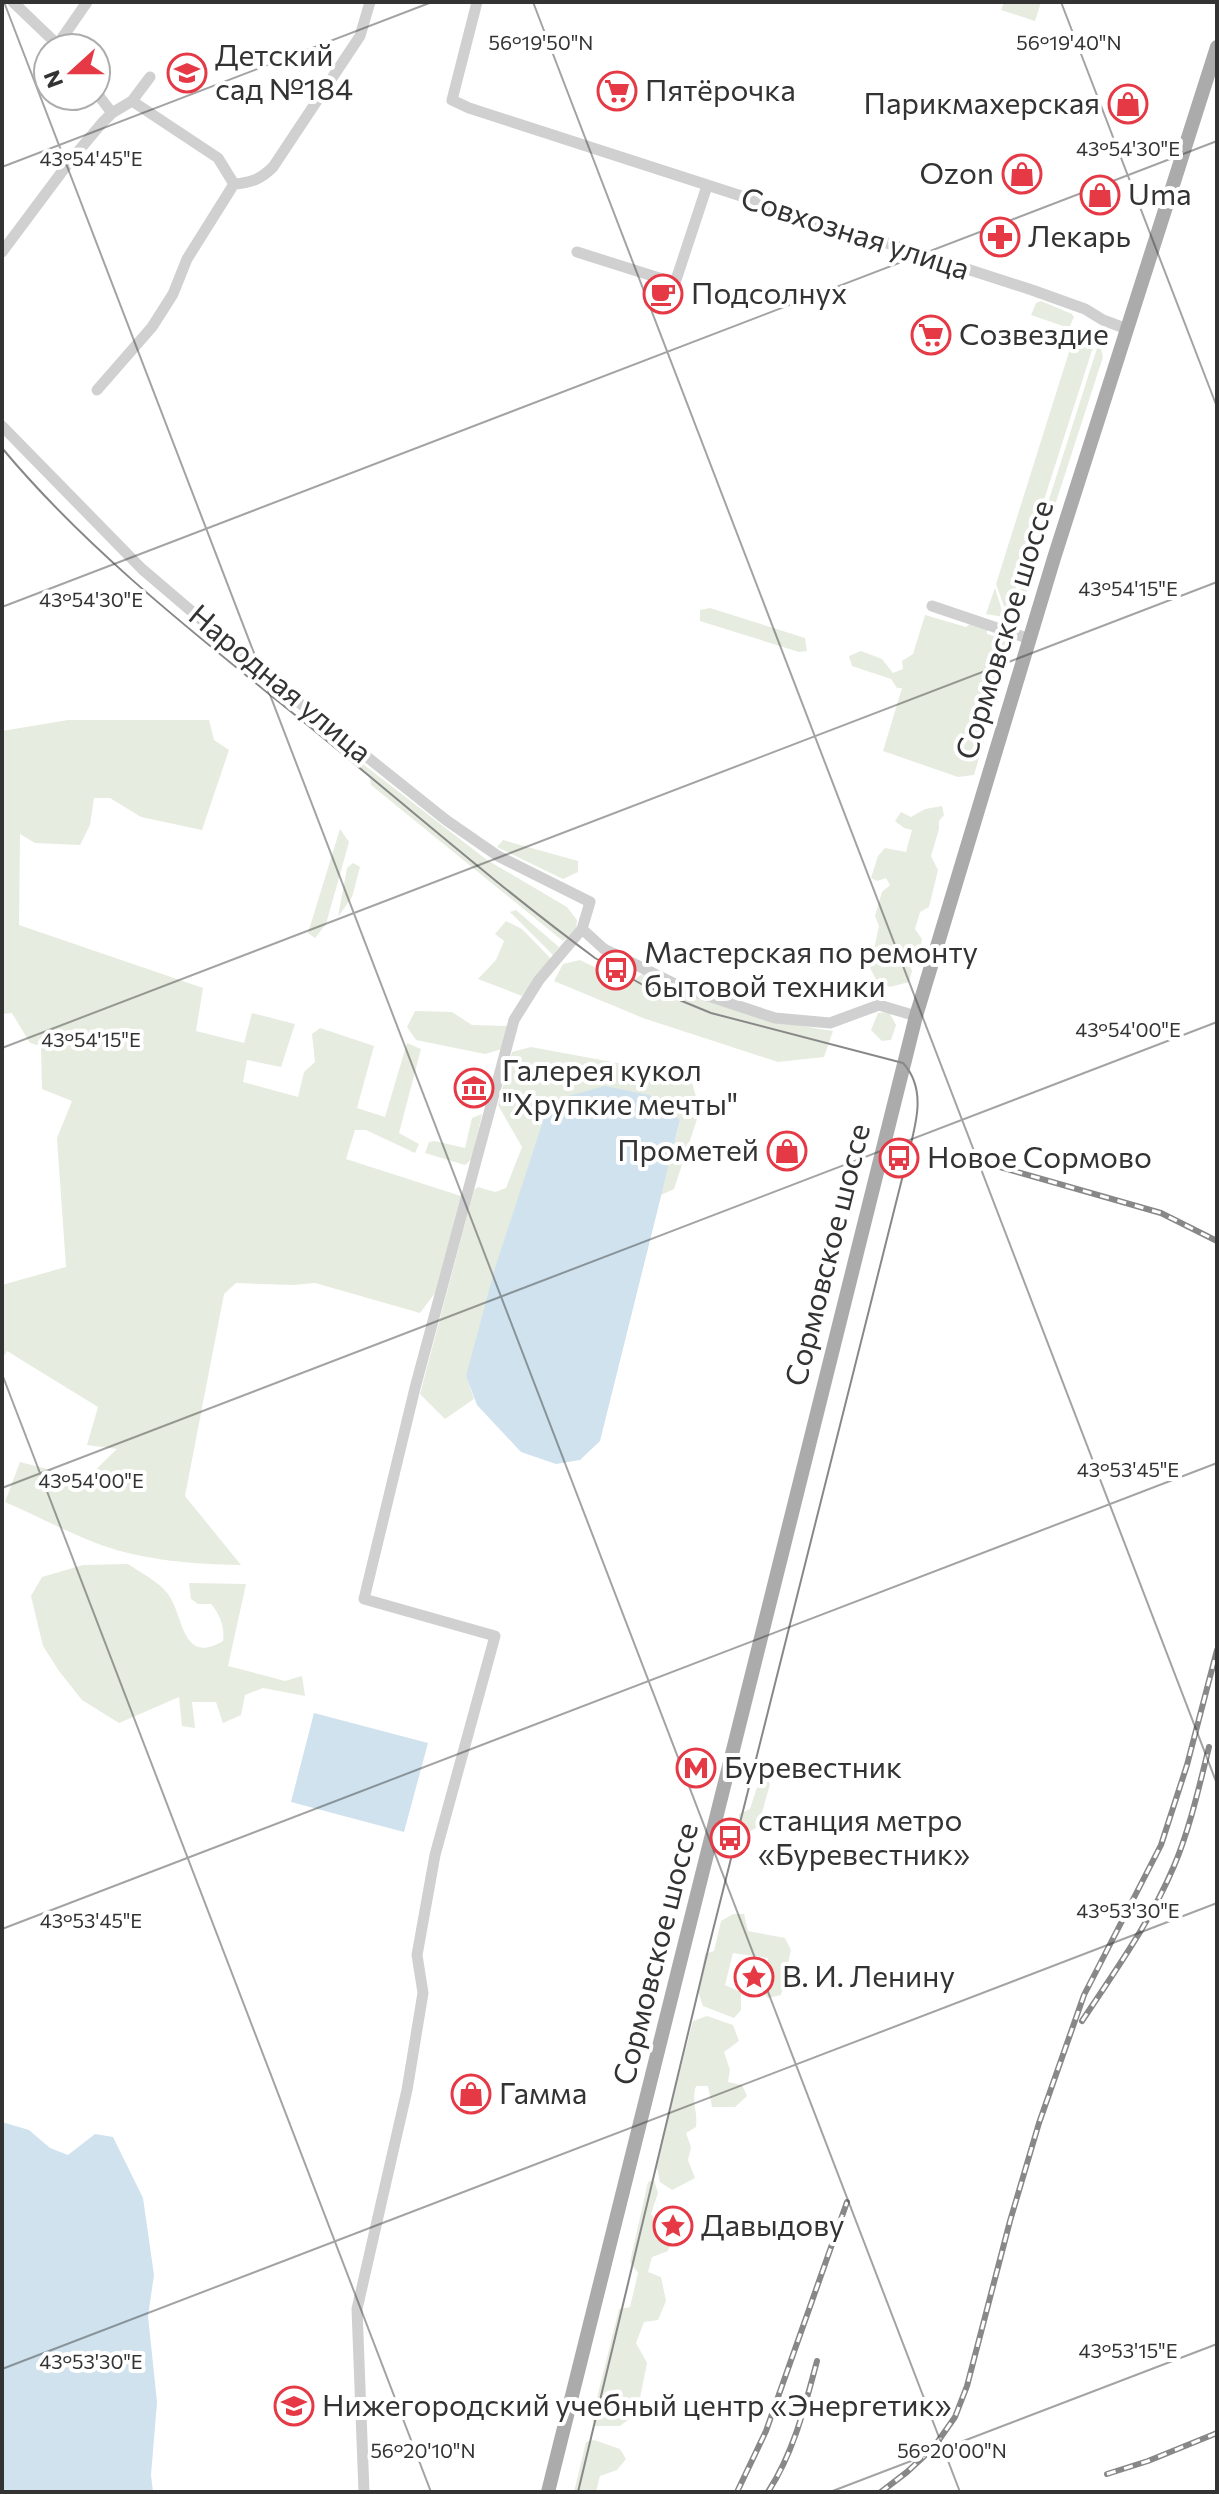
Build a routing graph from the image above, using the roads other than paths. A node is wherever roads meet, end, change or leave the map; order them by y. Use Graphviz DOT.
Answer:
graph roads {
  1 [pos="13,2"];
  2 [pos="87,2"];
  3 [pos="370,2"];
  4 [pos="477,2"];
  5 [pos="45,32"];
  6 [pos="69,32"];
  7 [pos="1217,47"];
  8 [pos="150,77"];
  9 [pos="132,101"];
  10 [pos="112,113"];
  11 [pos="234,184"];
  12 [pos="707,186"];
  13 [pos="2,252"];
  14 [pos="577,252"];
  15 [pos="1127,329"];
  16 [pos="97,390"];
  17 [pos="2,426"];
  18 [pos="932,606"];
  19 [pos="1030,639"];
  20 [pos="582,929"];
  21 [pos="916,1016"];
  22 [pos="364,2492"];
  23 [pos="548,2492"];
  1 -- 5 [label="street"];
  2 -- 6 [label="street"];
  3 -- 11 [label="street"];
  4 -- 12 [label="street, Совхозная улица"];
  7 -- 15 [label="main road, Сормовское шоссе"];
  8 -- 9 [label="street"];
  9 -- 10 [label="street"];
  9 -- 11 [label="street"];
  10 -- 13 [label="street"];
  11 -- 16 [label="street"];
  12 -- 14 [label="street"];
  12 -- 15 [label="street, Совхозная улица"];
  15 -- 19 [label="main road, Сормовское шоссе"];
  17 -- 20 [label="street, Народная улица"];
  18 -- 19 [label="street"];
  19 -- 21 [label="main road, Сормовское шоссе"];
  20 -- 21 [label="street"];
  20 -- 22 [label="street"];
  21 -- 23 [label="main road, Сормовское шоссе"];
}
